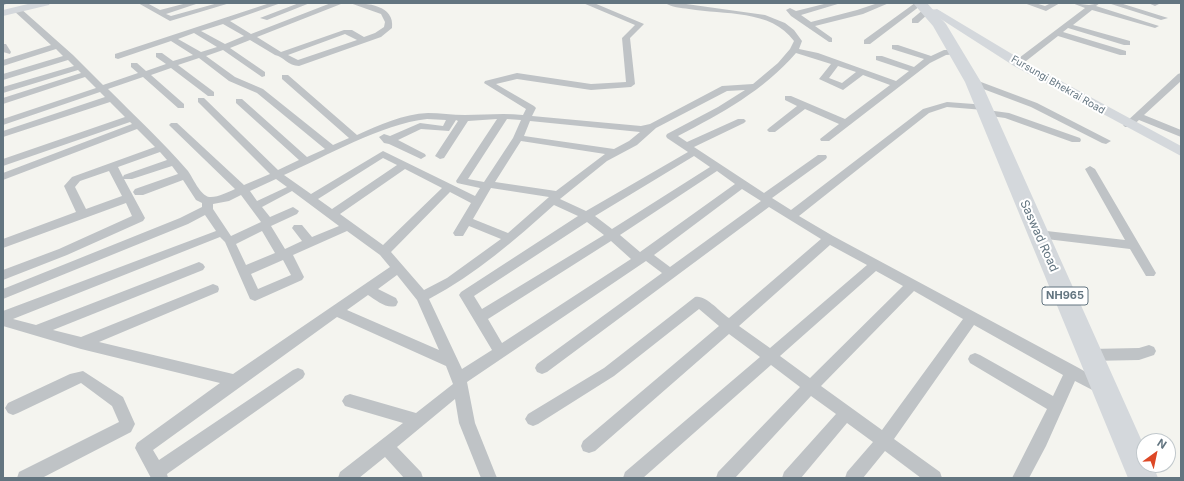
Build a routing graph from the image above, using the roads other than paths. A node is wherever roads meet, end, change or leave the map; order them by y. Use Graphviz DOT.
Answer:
graph roads {
  1 [pos="45,3"];
  2 [pos="142,3"];
  3 [pos="226,3"];
  4 [pos="277,3"];
  5 [pos="306,3"];
  6 [pos="335,3"];
  7 [pos="354,3"];
  8 [pos="587,3"];
  9 [pos="669,3"];
  10 [pos="709,3"];
  11 [pos="837,3"];
  12 [pos="885,3"];
  13 [pos="1028,3"];
  14 [pos="1056,3"];
  15 [pos="1076,3"];
  16 [pos="1112,3"];
  17 [pos="193,4"];
  18 [pos="216,4"];
  19 [pos="1093,5"];
  20 [pos="692,8"];
  21 [pos="929,9"];
  22 [pos="17,10"];
  23 [pos="198,11"];
  24 [pos="252,12"];
  25 [pos="3,13"];
  26 [pos="160,13"];
  27 [pos="264,18"];
  28 [pos="1164,18"];
  29 [pos="224,21"];
  30 [pos="915,21"];
  31 [pos="809,25"];
  32 [pos="1066,25"];
  33 [pos="279,26"];
  34 [pos="1155,26"];
  35 [pos="196,30"];
  36 [pos="1057,32"];
  37 [pos="252,36"];
  38 [pos="173,39"];
  39 [pos="363,40"];
  40 [pos="829,40"];
  41 [pos="867,42"];
  42 [pos="1127,43"];
  43 [pos="58,46"];
  44 [pos="895,46"];
  45 [pos="224,47"];
  46 [pos="794,50"];
  47 [pos="956,52"];
  48 [pos="278,53"];
  49 [pos="1123,53"];
  50 [pos="159,55"];
  51 [pos="200,55"];
  52 [pos="118,56"];
  53 [pos="70,57"];
  54 [pos="879,58"];
  55 [pos="930,59"];
  56 [pos="3,63"];
  57 [pos="1018,63"];
  58 [pos="134,65"];
  59 [pos="172,65"];
  60 [pos="836,65"];
  61 [pos="84,70"];
  62 [pos="915,70"];
  63 [pos="863,71"];
  64 [pos="262,74"];
  65 [pos="147,75"];
  66 [pos="1181,76"];
  67 [pos="285,77"];
  68 [pos="3,78"];
  69 [pos="973,82"];
  70 [pos="897,84"];
  71 [pos="99,86"];
  72 [pos="757,87"];
  73 [pos="3,90"];
  74 [pos="261,92"];
  75 [pos="211,94"];
  76 [pos="250,97"];
  77 [pos="111,98"];
  78 [pos="788,98"];
  79 [pos="201,100"];
  80 [pos="3,101"];
  81 [pos="239,101"];
  82 [pos="804,105"];
  83 [pos="181,106"];
  84 [pos="986,110"];
  85 [pos="3,114"];
  86 [pos="504,116"];
  87 [pos="453,117"];
  88 [pos="465,118"];
  89 [pos="526,120"];
  90 [pos="1133,120"];
  91 [pos="741,121"];
  92 [pos="3,122"];
  93 [pos="135,122"];
  94 [pos="845,123"];
  95 [pos="174,124"];
  96 [pos="653,126"];
  97 [pos="376,130"];
  98 [pos="772,130"];
  99 [pos="3,134"];
  100 [pos="1181,134"];
  101 [pos="518,138"];
  102 [pos="825,138"];
  103 [pos="356,139"];
  104 [pos="1076,140"];
  105 [pos="388,141"];
  106 [pos="1106,141"];
  107 [pos="162,148"];
  108 [pos="691,148"];
  109 [pos="332,149"];
  110 [pos="614,152"];
  111 [pos="1181,152"];
  112 [pos="421,156"];
  113 [pos="440,156"];
  114 [pos="822,157"];
  115 [pos="306,161"];
  116 [pos="3,162"];
  117 [pos="173,162"];
  118 [pos="404,165"];
  119 [pos="112,166"];
  120 [pos="718,166"];
  121 [pos="1090,169"];
  122 [pos="185,175"];
  123 [pos="277,175"];
  124 [pos="128,176"];
  125 [pos="3,177"];
  126 [pos="742,183"];
  127 [pos="488,185"];
  128 [pos="449,187"];
  129 [pos="243,190"];
  130 [pos="287,191"];
  131 [pos="134,195"];
  132 [pos="555,198"];
  133 [pos="311,199"];
  134 [pos="767,200"];
  135 [pos="478,202"];
  136 [pos="207,205"];
  137 [pos="255,206"];
  138 [pos="293,211"];
  139 [pos="83,214"];
  140 [pos="332,214"];
  141 [pos="587,216"];
  142 [pos="791,216"];
  143 [pos="466,221"];
  144 [pos="266,224"];
  145 [pos="349,226"];
  146 [pos="298,228"];
  147 [pos="459,233"];
  148 [pos="1038,234"];
  149 [pos="215,235"];
  150 [pos="612,235"];
  151 [pos="510,238"];
  152 [pos="227,239"];
  153 [pos="829,239"];
  154 [pos="310,243"];
  155 [pos="3,244"];
  156 [pos="1135,245"];
  157 [pos="384,252"];
  158 [pos="284,254"];
  159 [pos="643,257"];
  160 [pos="876,264"];
  161 [pos="199,267"];
  162 [pos="398,268"];
  163 [pos="243,272"];
  164 [pos="1150,273"];
  165 [pos="671,274"];
  166 [pos="3,276"];
  167 [pos="912,285"];
  168 [pos="368,288"];
  169 [pos="213,289"];
  170 [pos="3,294"];
  171 [pos="422,297"];
  172 [pos="391,302"];
  173 [pos="336,311"];
  174 [pos="3,317"];
  175 [pos="480,317"];
  176 [pos="972,318"];
  177 [pos="3,321"];
  178 [pos="729,326"];
  179 [pos="37,330"];
  180 [pos="81,343"];
  181 [pos="500,351"];
  182 [pos="1149,351"];
  183 [pos="1090,355"];
  184 [pos="769,356"];
  185 [pos="975,359"];
  186 [pos="452,362"];
  187 [pos="542,368"];
  188 [pos="1072,371"];
  189 [pos="298,374"];
  190 [pos="235,381"];
  191 [pos="460,383"];
  192 [pos="811,386"];
  193 [pos="1106,391"];
  194 [pos="350,401"];
  195 [pos="1056,406"];
  196 [pos="13,408"];
  197 [pos="847,412"];
  198 [pos="533,419"];
  199 [pos="418,420"];
  200 [pos="883,440"];
  201 [pos="386,446"];
  202 [pos="589,446"];
  203 [pos="158,475"];
  204 [pos="25,478"];
  205 [pos="346,478"];
  206 [pos="415,478"];
  207 [pos="489,478"];
  208 [pos="631,478"];
  209 [pos="724,478"];
  210 [pos="790,478"];
  211 [pos="853,478"];
  212 [pos="934,478"];
  213 [pos="1020,478"];
  214 [pos="1143,478"];
  1 -- 22 [label="street"];
  2 -- 26 [label="street"];
  3 -- 18 [label="street"];
  4 -- 24 [label="street"];
  5 -- 27 [label="street"];
  6 -- 33 [label="street"];
  7 -- 39 [label="street"];
  8 -- 89 [label="street"];
  9 -- 20 [label="street"];
  10 -- 20 [label="street"];
  11 -- 31 [label="street"];
  12 -- 31 [label="street"];
  13 -- 14 [label="street"];
  15 -- 19 [label="street"];
  16 -- 28 [label="street"];
  17 -- 23 [label="street"];
  17 -- 26 [label="street"];
  18 -- 23 [label="street"];
  19 -- 32 [label="street"];
  19 -- 34 [label="street"];
  20 -- 46 [label="street"];
  21 -- 30 [label="street"];
  21 -- 41 [label="street"];
  21 -- 47 [label="highway, Saswad Road / NH965"];
  21 -- 57 [label="street, Fursungi Bhekrai Road"];
  22 -- 25 [label="street"];
  22 -- 43 [label="street"];
  23 -- 26 [label="street"];
  24 -- 27 [label="street"];
  24 -- 29 [label="street"];
  27 -- 33 [label="street"];
  29 -- 35 [label="street"];
  29 -- 37 [label="street"];
  31 -- 40 [label="street"];
  32 -- 36 [label="street"];
  32 -- 42 [label="street"];
  33 -- 37 [label="street"];
  35 -- 38 [label="street"];
  35 -- 45 [label="street"];
  36 -- 49 [label="street"];
  36 -- 57 [label="street"];
  37 -- 45 [label="street"];
  37 -- 48 [label="street"];
  38 -- 51 [label="street"];
  38 -- 52 [label="street"];
  39 -- 39 [label="street"];
  43 -- 53 [label="street"];
  43 -- 56 [label="street"];
  44 -- 55 [label="street"];
  45 -- 51 [label="street"];
  45 -- 64 [label="street"];
  46 -- 63 [label="street"];
  46 -- 72 [label="street"];
  47 -- 55 [label="street"];
  47 -- 69 [label="highway, Saswad Road / NH965"];
  50 -- 59 [label="street"];
  51 -- 59 [label="street"];
  51 -- 74 [label="street"];
  53 -- 61 [label="street"];
  53 -- 68 [label="street"];
  54 -- 62 [label="street"];
  55 -- 62 [label="street"];
  57 -- 90 [label="street, Fursungi Bhekrai Road"];
  58 -- 65 [label="street"];
  59 -- 65 [label="street"];
  59 -- 75 [label="street"];
  60 -- 63 [label="street"];
  61 -- 71 [label="street"];
  61 -- 73 [label="street"];
  61 -- 80 [label="street"];
  62 -- 70 [label="street"];
  63 -- 70 [label="street"];
  65 -- 71 [label="street"];
  65 -- 83 [label="street"];
  66 -- 90 [label="street"];
  67 -- 103 [label="street"];
  69 -- 84 [label="highway, Saswad Road / NH965"];
  69 -- 106 [label="street"];
  70 -- 94 [label="street"];
  71 -- 77 [label="street"];
  71 -- 85 [label="street"];
  71 -- 92 [label="street"];
  72 -- 96 [label="street"];
  72 -- 108 [label="street"];
  74 -- 76 [label="street"];
  74 -- 109 [label="street"];
  77 -- 93 [label="street"];
  77 -- 99 [label="street"];
  78 -- 82 [label="street"];
  79 -- 123 [label="street"];
  81 -- 115 [label="street"];
  82 -- 94 [label="street"];
  82 -- 98 [label="street"];
  84 -- 104 [label="street"];
  84 -- 142 [label="street"];
  84 -- 148 [label="highway, Saswad Road / NH965"];
  86 -- 88 [label="street"];
  86 -- 89 [label="street"];
  86 -- 127 [label="street"];
  87 -- 88 [label="street"];
  87 -- 97 [label="street"];
  87 -- 105 [label="street"];
  88 -- 113 [label="street"];
  89 -- 96 [label="street"];
  89 -- 101 [label="street"];
  90 -- 100 [label="street"];
  90 -- 111 [label="street, Fursungi Bhekrai Road"];
  91 -- 108 [label="street"];
  93 -- 107 [label="street"];
  93 -- 116 [label="street"];
  93 -- 125 [label="street"];
  94 -- 102 [label="street"];
  95 -- 129 [label="street"];
  96 -- 110 [label="street"];
  97 -- 103 [label="street"];
  97 -- 105 [label="street"];
  101 -- 110 [label="street"];
  101 -- 127 [label="street"];
  103 -- 109 [label="street"];
  105 -- 112 [label="street"];
  107 -- 117 [label="street"];
  107 -- 119 [label="street"];
  108 -- 120 [label="street"];
  108 -- 141 [label="street"];
  109 -- 115 [label="street"];
  110 -- 132 [label="street"];
  114 -- 134 [label="street"];
  115 -- 123 [label="street"];
  117 -- 122 [label="street"];
  117 -- 124 [label="street"];
  118 -- 128 [label="street"];
  118 -- 133 [label="street"];
  118 -- 140 [label="street"];
  119 -- 131 [label="street"];
  119 -- 139 [label="street"];
  120 -- 126 [label="street"];
  120 -- 150 [label="street"];
  121 -- 156 [label="street"];
  122 -- 131 [label="street"];
  122 -- 136 [label="street"];
  123 -- 129 [label="street"];
  123 -- 133 [label="street"];
  126 -- 134 [label="street"];
  126 -- 159 [label="street"];
  127 -- 132 [label="street"];
  127 -- 135 [label="street"];
  128 -- 135 [label="street"];
  128 -- 157 [label="street"];
  129 -- 136 [label="street"];
  129 -- 137 [label="street"];
  130 -- 137 [label="street"];
  131 -- 139 [label="street"];
  131 -- 166 [label="street"];
  132 -- 141 [label="street"];
  132 -- 151 [label="street"];
  133 -- 140 [label="street"];
  134 -- 142 [label="street"];
  134 -- 165 [label="street"];
  135 -- 143 [label="street"];
  136 -- 152 [label="street"];
  136 -- 170 [label="street"];
  137 -- 144 [label="street"];
  138 -- 144 [label="street"];
  139 -- 155 [label="street"];
  140 -- 145 [label="street"];
  141 -- 150 [label="street"];
  141 -- 175 [label="street"];
  142 -- 153 [label="street"];
  143 -- 147 [label="street"];
  143 -- 151 [label="street"];
  144 -- 158 [label="street"];
  144 -- 163 [label="street"];
  145 -- 154 [label="street"];
  145 -- 157 [label="street"];
  146 -- 154 [label="street"];
  148 -- 156 [label="street"];
  148 -- 183 [label="highway, Saswad Road / NH965"];
  149 -- 174 [label="street"];
  150 -- 159 [label="street"];
  150 -- 175 [label="street"];
  151 -- 171 [label="street"];
  153 -- 160 [label="street"];
  153 -- 178 [label="street"];
  154 -- 158 [label="street"];
  156 -- 164 [label="street"];
  157 -- 162 [label="street"];
  158 -- 163 [label="street"];
  158 -- 163 [label="street"];
  159 -- 165 [label="street"];
  159 -- 181 [label="street"];
  160 -- 167 [label="street"];
  160 -- 184 [label="street"];
  161 -- 179 [label="street"];
  162 -- 168 [label="street"];
  162 -- 171 [label="street"];
  165 -- 187 [label="street"];
  167 -- 176 [label="street"];
  167 -- 192 [label="street"];
  168 -- 172 [label="street"];
  168 -- 173 [label="street"];
  169 -- 180 [label="street"];
  171 -- 186 [label="street"];
  173 -- 186 [label="street"];
  173 -- 190 [label="street"];
  175 -- 181 [label="street"];
  176 -- 188 [label="street"];
  176 -- 200 [label="street"];
  177 -- 179 [label="street"];
  178 -- 184 [label="street"];
  178 -- 198 [label="street"];
  178 -- 202 [label="street"];
  179 -- 180 [label="street"];
  180 -- 190 [label="street"];
  181 -- 191 [label="street"];
  182 -- 183 [label="street"];
  183 -- 193 [label="highway, Saswad Road / NH965"];
  184 -- 192 [label="street"];
  184 -- 208 [label="street"];
  185 -- 195 [label="street"];
  186 -- 191 [label="street"];
  188 -- 193 [label="street"];
  188 -- 195 [label="street"];
  189 -- 203 [label="street"];
  190 -- 203 [label="street"];
  191 -- 199 [label="street"];
  191 -- 207 [label="street"];
  192 -- 197 [label="street"];
  192 -- 209 [label="street"];
  193 -- 214 [label="highway, Saswad Road / NH965"];
  194 -- 199 [label="street"];
  195 -- 213 [label="street"];
  196 -- 204 [label="street"];
  197 -- 200 [label="street"];
  197 -- 210 [label="street"];
  199 -- 201 [label="street"];
  200 -- 211 [label="street"];
  200 -- 212 [label="street"];
  201 -- 205 [label="street"];
  201 -- 206 [label="street"];
}
